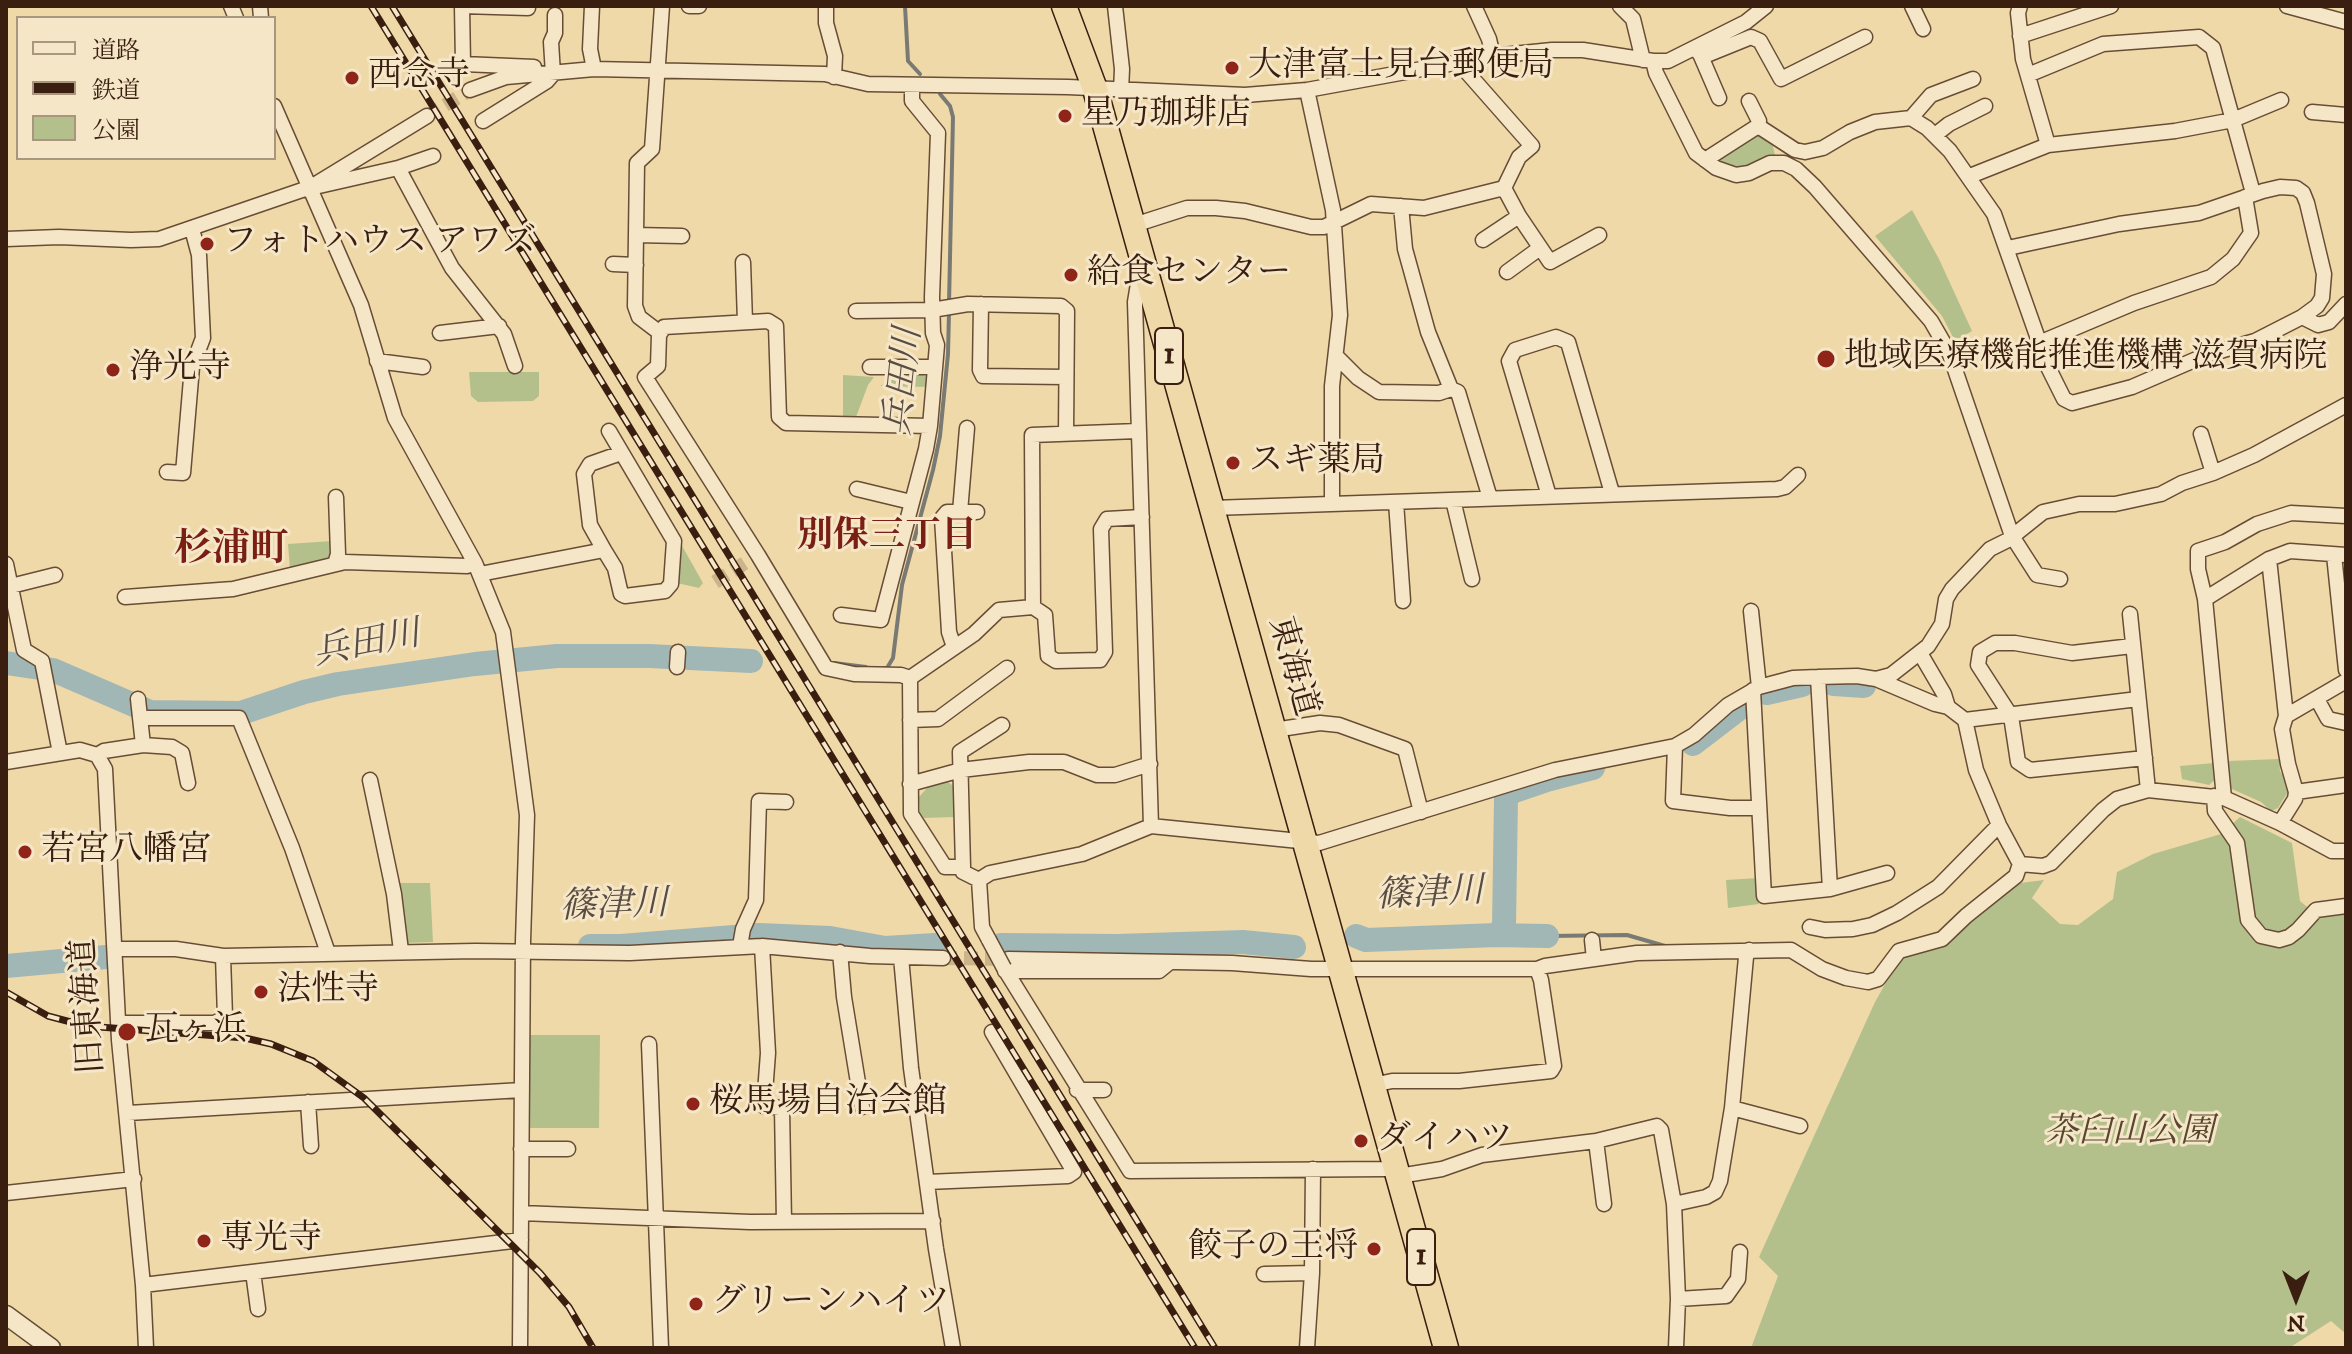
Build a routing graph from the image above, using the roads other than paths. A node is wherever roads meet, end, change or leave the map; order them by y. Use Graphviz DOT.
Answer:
graph roads {
  1 [pos="462,6"];
  2 [pos="592,6"];
  3 [pos="662,6"];
  4 [pos="689,6"];
  5 [pos="699,6"];
  6 [pos="826,6"];
  7 [pos="1064,6"];
  8 [pos="1115,6"];
  9 [pos="1474,6"];
  10 [pos="1620,6"];
  11 [pos="1766,6"];
  12 [pos="1912,6"];
  13 [pos="2020,6"];
  14 [pos="2111,6"];
  15 [pos="2287,6"];
  16 [pos="528,8"];
  17 [pos="555,15"];
  18 [pos="2346,22"];
  19 [pos="1923,29"];
  20 [pos="2020,36"];
  21 [pos="1865,37"];
  22 [pos="1698,50"];
  23 [pos="1493,56"];
  24 [pos="1648,60"];
  25 [pos="1458,62"];
  26 [pos="594,69"];
  27 [pos="659,70"];
  28 [pos="546,71"];
  29 [pos="2028,75"];
  30 [pos="834,77"];
  31 [pos="1973,79"];
  32 [pos="912,85"];
  33 [pos="472,86"];
  34 [pos="1095,89"];
  35 [pos="1307,90"];
  36 [pos="1121,91"];
  37 [pos="1719,98"];
  38 [pos="2281,100"];
  39 [pos="1749,101"];
  40 [pos="1985,106"];
  41 [pos="276,110"];
  42 [pos="2312,112"];
  43 [pos="2346,115"];
  44 [pos="427,116"];
  45 [pos="1911,118"];
  46 [pos="2233,120"];
  47 [pos="483,121"];
  48 [pos="1758,126"];
  49 [pos="1935,135"];
  50 [pos="2048,145"];
  51 [pos="433,156"];
  52 [pos="1705,160"];
  53 [pos="398,168"];
  54 [pos="1970,176"];
  55 [pos="311,187"];
  56 [pos="1504,188"];
  57 [pos="2249,195"];
  58 [pos="1401,206"];
  59 [pos="1519,216"];
  60 [pos="1334,222"];
  61 [pos="1134,225"];
  62 [pos="192,229"];
  63 [pos="636,235"];
  64 [pos="1599,235"];
  65 [pos="682,236"];
  66 [pos="6,239"];
  67 [pos="1483,240"];
  68 [pos="1540,248"];
  69 [pos="2008,248"];
  70 [pos="743,262"];
  71 [pos="613,264"];
  72 [pos="636,265"];
  73 [pos="1146,270"];
  74 [pos="1507,272"];
  75 [pos="974,304"];
  76 [pos="2346,304"];
  77 [pos="937,310"];
  78 [pos="856,311"];
  79 [pos="2302,317"];
  80 [pos="745,322"];
  81 [pos="499,326"];
  82 [pos="440,333"];
  83 [pos="660,333"];
  84 [pos="2039,343"];
  85 [pos="1336,356"];
  86 [pos="377,361"];
  87 [pos="515,366"];
  88 [pos="423,367"];
  89 [pos="870,367"];
  90 [pos="935,367"];
  91 [pos="1066,377"];
  92 [pos="1451,389"];
  93 [pos="2346,405"];
  94 [pos="930,426"];
  95 [pos="967,428"];
  96 [pos="609,431"];
  97 [pos="1138,431"];
  98 [pos="1066,434"];
  99 [pos="2201,434"];
  100 [pos="621,453"];
  101 [pos="167,472"];
  102 [pos="2213,473"];
  103 [pos="1798,475"];
  104 [pos="857,489"];
  105 [pos="1612,493"];
  106 [pos="1549,496"];
  107 [pos="336,497"];
  108 [pos="1490,498"];
  109 [pos="1453,500"];
  110 [pos="911,502"];
  111 [pos="1396,502"];
  112 [pos="1332,504"];
  113 [pos="1212,508"];
  114 [pos="960,512"];
  115 [pos="977,512"];
  116 [pos="2346,516"];
  117 [pos="1142,517"];
  118 [pos="2012,536"];
  119 [pos="604,550"];
  120 [pos="2340,555"];
  121 [pos="2269,559"];
  122 [pos="6,564"];
  123 [pos="335,564"];
  124 [pos="478,568"];
  125 [pos="55,575"];
  126 [pos="1472,579"];
  127 [pos="2060,579"];
  128 [pos="11,586"];
  129 [pos="125,597"];
  130 [pos="2205,599"];
  131 [pos="1403,601"];
  132 [pos="1033,607"];
  133 [pos="1751,611"];
  134 [pos="2130,614"];
  135 [pos="841,615"];
  136 [pos="2132,646"];
  137 [pos="954,647"];
  138 [pos="1920,653"];
  139 [pos="1007,668"];
  140 [pos="2346,670"];
  141 [pos="1818,677"];
  142 [pos="910,678"];
  143 [pos="1876,679"];
  144 [pos="2346,681"];
  145 [pos="1756,688"];
  146 [pos="2138,699"];
  147 [pos="2317,699"];
  148 [pos="1948,707"];
  149 [pos="2011,716"];
  150 [pos="2286,716"];
  151 [pos="910,720"];
  152 [pos="1965,720"];
  153 [pos="2346,723"];
  154 [pos="1002,725"];
  155 [pos="1274,730"];
  156 [pos="143,745"];
  157 [pos="1675,746"];
  158 [pos="60,753"];
  159 [pos="97,755"];
  160 [pos="2145,758"];
  161 [pos="6,762"];
  162 [pos="1150,764"];
  163 [pos="961,770"];
  164 [pos="370,780"];
  165 [pos="188,783"];
  166 [pos="910,784"];
  167 [pos="2346,785"];
  168 [pos="2148,790"];
  169 [pos="2296,792"];
  170 [pos="2219,797"];
  171 [pos="786,802"];
  172 [pos="1759,808"];
  173 [pos="1421,812"];
  174 [pos="2280,823"];
  175 [pos="1999,825"];
  176 [pos="1151,826"];
  177 [pos="1306,843"];
  178 [pos="2346,851"];
  179 [pos="2020,864"];
  180 [pos="963,867"];
  181 [pos="1887,873"];
  182 [pos="979,880"];
  183 [pos="1830,889"];
  184 [pos="2346,906"];
  185 [pos="1810,927"];
  186 [pos="741,939"];
  187 [pos="1592,940"];
  188 [pos="762,946"];
  189 [pos="523,947"];
  190 [pos="401,948"];
  191 [pos="116,949"];
  192 [pos="327,950"];
  193 [pos="1749,950"];
  194 [pos="840,952"];
  195 [pos="894,952"];
  196 [pos="223,956"];
  197 [pos="943,958"];
  198 [pos="1594,959"];
  199 [pos="1006,966"];
  200 [pos="1341,969"];
  201 [pos="1537,969"];
  202 [pos="119,1023"];
  203 [pos="992,1032"];
  204 [pos="649,1044"];
  205 [pos="1373,1085"];
  206 [pos="522,1090"];
  207 [pos="1077,1090"];
  208 [pos="1104,1090"];
  209 [pos="308,1102"];
  210 [pos="862,1107"];
  211 [pos="1732,1108"];
  212 [pos="128,1113"];
  213 [pos="1800,1126"];
  214 [pos="1596,1141"];
  215 [pos="311,1146"];
  216 [pos="521,1149"];
  217 [pos="568,1149"];
  218 [pos="1313,1169"];
  219 [pos="1397,1172"];
  220 [pos="134,1179"];
  221 [pos="927,1182"];
  222 [pos="6,1193"];
  223 [pos="1604,1204"];
  224 [pos="1674,1204"];
  225 [pos="521,1213"];
  226 [pos="657,1219"];
  227 [pos="933,1221"];
  228 [pos="784,1222"];
  229 [pos="521,1240"];
  230 [pos="1740,1252"];
  231 [pos="253,1272"];
  232 [pos="1312,1273"];
  233 [pos="1264,1274"];
  234 [pos="143,1285"];
  235 [pos="1678,1299"];
  236 [pos="258,1309"];
  237 [pos="6,1315"];
  238 [pos="51,1348"];
  239 [pos="146,1348"];
  240 [pos="520,1348"];
  241 [pos="661,1348"];
  242 [pos="953,1348"];
  243 [pos="1307,1348"];
  244 [pos="1446,1348"];
  245 [pos="1676,1348"];
  1 -- 16 [label="street"];
  1 -- 28 [label="street"];
  2 -- 26 [label="street"];
  3 -- 27 [label="street"];
  4 -- 5 [label="street"];
  6 -- 30 [label="street"];
  7 -- 34 [label="highway, 東海道 / 1"];
  8 -- 36 [label="street"];
  9 -- 23 [label="street"];
  10 -- 24 [label="street"];
  11 -- 22 [label="street"];
  12 -- 19 [label="street"];
  13 -- 20 [label="street"];
  14 -- 20 [label="street"];
  15 -- 18 [label="street"];
  17 -- 28 [label="street"];
  20 -- 29 [label="street"];
  21 -- 22 [label="street"];
  22 -- 24 [label="street"];
  22 -- 37 [label="street"];
  23 -- 24 [label="street"];
  23 -- 25 [label="street"];
  24 -- 52 [label="street"];
  25 -- 35 [label="street"];
  25 -- 56 [label="street"];
  26 -- 27 [label="street"];
  26 -- 28 [label="street"];
  27 -- 30 [label="street"];
  27 -- 63 [label="street"];
  28 -- 33 [label="street"];
  28 -- 47 [label="street"];
  29 -- 46 [label="street"];
  29 -- 50 [label="street"];
  30 -- 32 [label="street"];
  31 -- 45 [label="street"];
  32 -- 34 [label="street"];
  32 -- 77 [label="street"];
  34 -- 36 [label="street"];
  34 -- 61 [label="highway, 東海道 / 1"];
  35 -- 36 [label="street"];
  35 -- 60 [label="street"];
  38 -- 46 [label="street"];
  39 -- 48 [label="street"];
  40 -- 49 [label="street"];
  41 -- 55 [label="street"];
  42 -- 43 [label="street"];
  44 -- 55 [label="street"];
  45 -- 48 [label="street"];
  45 -- 49 [label="street"];
  46 -- 50 [label="street"];
  46 -- 57 [label="street"];
  48 -- 52 [label="street"];
  49 -- 54 [label="street"];
  50 -- 54 [label="street"];
  51 -- 53 [label="street"];
  52 -- 118 [label="street"];
  53 -- 55 [label="street"];
  53 -- 81 [label="street"];
  54 -- 69 [label="street"];
  55 -- 62 [label="street"];
  55 -- 86 [label="street"];
  56 -- 58 [label="street"];
  56 -- 59 [label="street"];
  57 -- 69 [label="street"];
  57 -- 79 [label="street"];
  57 -- 84 [label="street"];
  58 -- 60 [label="street"];
  58 -- 92 [label="street"];
  59 -- 67 [label="street"];
  59 -- 68 [label="street"];
  60 -- 61 [label="street"];
  60 -- 85 [label="street"];
  61 -- 73 [label="highway, 東海道 / 1"];
  62 -- 66 [label="street"];
  62 -- 101 [label="street"];
  63 -- 65 [label="street"];
  63 -- 72 [label="street"];
  64 -- 68 [label="street"];
  68 -- 74 [label="street"];
  69 -- 84 [label="street"];
  70 -- 80 [label="street"];
  71 -- 72 [label="street"];
  72 -- 83 [label="street"];
  73 -- 97 [label="street"];
  73 -- 113 [label="highway, 東海道 / 1"];
  75 -- 77 [label="street"];
  75 -- 91 [label="street"];
  75 -- 91 [label="street"];
  76 -- 79 [label="street"];
  77 -- 78 [label="street"];
  77 -- 90 [label="street"];
  79 -- 84 [label="street"];
  80 -- 83 [label="street"];
  80 -- 94 [label="street"];
  81 -- 82 [label="street"];
  81 -- 87 [label="street"];
  83 -- 142 [label="street"];
  85 -- 92 [label="street"];
  85 -- 112 [label="street"];
  86 -- 88 [label="street"];
  86 -- 124 [label="street"];
  89 -- 90 [label="street"];
  90 -- 94 [label="street"];
  91 -- 98 [label="street"];
  92 -- 108 [label="street"];
  93 -- 102 [label="street"];
  94 -- 110 [label="street"];
  95 -- 114 [label="street"];
  96 -- 100 [label="street"];
  97 -- 98 [label="street"];
  97 -- 117 [label="street"];
  98 -- 132 [label="street"];
  99 -- 102 [label="street"];
  100 -- 119 [label="street"];
  100 -- 119 [label="street"];
  102 -- 118 [label="street"];
  103 -- 105 [label="street"];
  104 -- 110 [label="street"];
  105 -- 106 [label="street"];
  105 -- 106 [label="street"];
  106 -- 108 [label="street"];
  107 -- 123 [label="street"];
  108 -- 109 [label="street"];
  109 -- 111 [label="street"];
  109 -- 126 [label="street"];
  110 -- 135 [label="street"];
  111 -- 112 [label="street"];
  111 -- 131 [label="street"];
  112 -- 113 [label="street"];
  113 -- 155 [label="highway, 東海道 / 1"];
  114 -- 115 [label="street"];
  114 -- 137 [label="street"];
  116 -- 130 [label="street"];
  117 -- 132 [label="street"];
  117 -- 162 [label="street"];
  118 -- 127 [label="street"];
  118 -- 138 [label="street"];
  119 -- 124 [label="street"];
  120 -- 121 [label="street"];
  120 -- 140 [label="street"];
  121 -- 130 [label="street"];
  121 -- 150 [label="street"];
  122 -- 128 [label="street"];
  123 -- 124 [label="street"];
  123 -- 129 [label="street"];
  124 -- 189 [label="street"];
  125 -- 128 [label="street"];
  128 -- 158 [label="street"];
  130 -- 170 [label="street"];
  132 -- 137 [label="street"];
  133 -- 145 [label="street"];
  134 -- 136 [label="street"];
  136 -- 146 [label="street"];
  136 -- 149 [label="street"];
  137 -- 142 [label="street"];
  138 -- 143 [label="street"];
  138 -- 148 [label="street"];
  139 -- 151 [label="street"];
  141 -- 143 [label="street"];
  141 -- 145 [label="street"];
  141 -- 183 [label="street"];
  142 -- 151 [label="street"];
  143 -- 148 [label="street"];
  144 -- 147 [label="street"];
  145 -- 157 [label="street"];
  145 -- 172 [label="street"];
  146 -- 149 [label="street"];
  146 -- 160 [label="street"];
  147 -- 150 [label="street"];
  147 -- 153 [label="street"];
  148 -- 152 [label="street"];
  149 -- 152 [label="street"];
  149 -- 160 [label="street"];
  150 -- 169 [label="street"];
  151 -- 166 [label="street"];
  152 -- 175 [label="street"];
  154 -- 163 [label="street"];
  155 -- 173 [label="street"];
  155 -- 177 [label="highway, 東海道 / 1"];
  156 -- 159 [label="street"];
  156 -- 165 [label="street"];
  156 -- 192 [label="street"];
  157 -- 172 [label="street"];
  157 -- 173 [label="street"];
  158 -- 159 [label="street"];
  158 -- 161 [label="street"];
  159 -- 191 [label="street, 旧東海道"];
  160 -- 168 [label="street"];
  162 -- 163 [label="street"];
  162 -- 176 [label="street"];
  163 -- 166 [label="street"];
  163 -- 180 [label="street"];
  164 -- 190 [label="street"];
  166 -- 180 [label="street"];
  167 -- 169 [label="street"];
  168 -- 170 [label="street"];
  168 -- 179 [label="street"];
  169 -- 174 [label="street"];
  170 -- 174 [label="street"];
  170 -- 184 [label="street"];
  171 -- 186 [label="street"];
  172 -- 183 [label="street"];
  173 -- 177 [label="street"];
  174 -- 178 [label="street"];
  175 -- 179 [label="street"];
  175 -- 185 [label="street"];
  176 -- 177 [label="street"];
  176 -- 182 [label="street"];
  177 -- 200 [label="highway, 東海道 / 1"];
  179 -- 193 [label="street"];
  180 -- 182 [label="street"];
  181 -- 183 [label="street"];
  182 -- 199 [label="street, bridge"];
  186 -- 188 [label="street"];
  186 -- 189 [label="street"];
  187 -- 198 [label="street"];
  188 -- 194 [label="street"];
  188 -- 228 [label="street"];
  189 -- 190 [label="street"];
  189 -- 206 [label="street"];
  190 -- 192 [label="street"];
  191 -- 196 [label="street"];
  191 -- 202 [label="street, 旧東海道"];
  192 -- 196 [label="street"];
  193 -- 198 [label="street"];
  193 -- 211 [label="street"];
  194 -- 195 [label="street"];
  194 -- 210 [label="street"];
  195 -- 197 [label="street"];
  195 -- 221 [label="street"];
  196 -- 202 [label="street"];
  198 -- 201 [label="street"];
  199 -- 200 [label="street"];
  199 -- 207 [label="street"];
  200 -- 201 [label="street"];
  200 -- 205 [label="highway, 東海道 / 1"];
  201 -- 205 [label="street"];
  202 -- 212 [label="street, 旧東海道"];
  203 -- 221 [label="street"];
  204 -- 226 [label="street"];
  205 -- 219 [label="highway, 東海道 / 1"];
  206 -- 209 [label="street"];
  206 -- 216 [label="street"];
  207 -- 208 [label="street"];
  207 -- 218 [label="street"];
  209 -- 212 [label="street"];
  209 -- 215 [label="street"];
  211 -- 213 [label="street"];
  211 -- 224 [label="street"];
  212 -- 220 [label="street, 旧東海道"];
  214 -- 219 [label="street"];
  214 -- 223 [label="street"];
  214 -- 224 [label="street"];
  216 -- 217 [label="street"];
  216 -- 225 [label="street"];
  218 -- 219 [label="street"];
  218 -- 232 [label="street"];
  219 -- 244 [label="highway, 東海道 / 1"];
  220 -- 222 [label="street"];
  220 -- 234 [label="street, 旧東海道"];
  221 -- 227 [label="street"];
  224 -- 235 [label="street"];
  225 -- 226 [label="street"];
  225 -- 229 [label="street"];
  226 -- 228 [label="street"];
  226 -- 241 [label="street"];
  227 -- 228 [label="street"];
  227 -- 242 [label="street"];
  229 -- 231 [label="street"];
  229 -- 240 [label="street"];
  230 -- 235 [label="street"];
  231 -- 234 [label="street"];
  231 -- 236 [label="street"];
  232 -- 233 [label="street"];
  232 -- 243 [label="street"];
  234 -- 239 [label="street, 旧東海道"];
  235 -- 245 [label="street"];
  237 -- 238 [label="street"];
}
